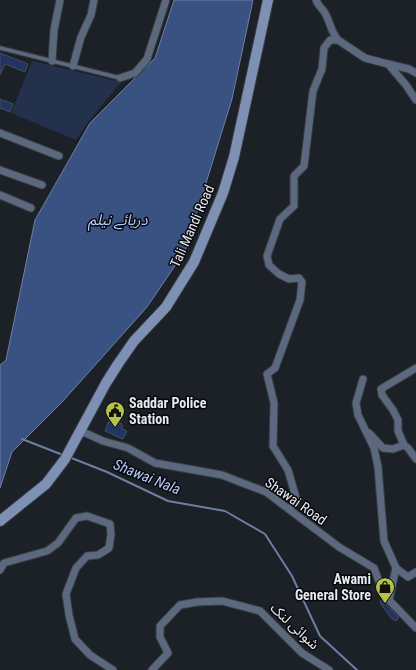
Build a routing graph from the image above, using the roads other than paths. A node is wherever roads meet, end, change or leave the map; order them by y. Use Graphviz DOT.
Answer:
graph roads {
  1 [pos="60,0"];
  2 [pos="94,0"];
  3 [pos="166,0"];
  4 [pos="268,0"];
  5 [pos="316,0"];
  6 [pos="338,40"];
  7 [pos="0,48"];
  8 [pos="52,61"];
  9 [pos="388,64"];
  10 [pos="74,66"];
  11 [pos="416,73"];
  12 [pos="120,78"];
  13 [pos="416,100"];
  14 [pos="0,133"];
  15 [pos="59,156"];
  16 [pos="0,170"];
  17 [pos="42,185"];
  18 [pos="0,195"];
  19 [pos="31,208"];
  20 [pos="416,368"];
  21 [pos="363,379"];
  22 [pos="366,430"];
  23 [pos="80,433"];
  24 [pos="404,445"];
  25 [pos="416,459"];
  26 [pos="289,509"];
  27 [pos="0,521"];
  28 [pos="396,568"];
  29 [pos="0,570"];
  30 [pos="416,572"];
  31 [pos="389,600"];
  32 [pos="416,628"];
  33 [pos="113,670"];
  34 [pos="152,670"];
  35 [pos="329,670"];
  1 -- 8 [label="street"];
  2 -- 10 [label="street"];
  3 -- 12 [label="street"];
  4 -- 23 [label="street, Tali Mandi Road"];
  5 -- 6 [label="street"];
  6 -- 9 [label="street"];
  6 -- 26 [label="street"];
  7 -- 8 [label="lane"];
  8 -- 10 [label="lane"];
  9 -- 11 [label="street"];
  9 -- 13 [label="street"];
  10 -- 12 [label="lane"];
  14 -- 15 [label="street"];
  16 -- 17 [label="street"];
  18 -- 19 [label="street"];
  20 -- 24 [label="street"];
  21 -- 22 [label="street"];
  22 -- 24 [label="street"];
  22 -- 28 [label="street"];
  23 -- 26 [label="street, Shawai Road"];
  23 -- 27 [label="street, Tali Mandi Road"];
  24 -- 25 [label="street"];
  26 -- 31 [label="street, Shawai Road"];
  28 -- 30 [label="street"];
  28 -- 31 [label="street"];
  29 -- 33 [label="street"];
  31 -- 32 [label="street, Shawai Road"];
  34 -- 35 [label="street, شوائی لنک"];
}
